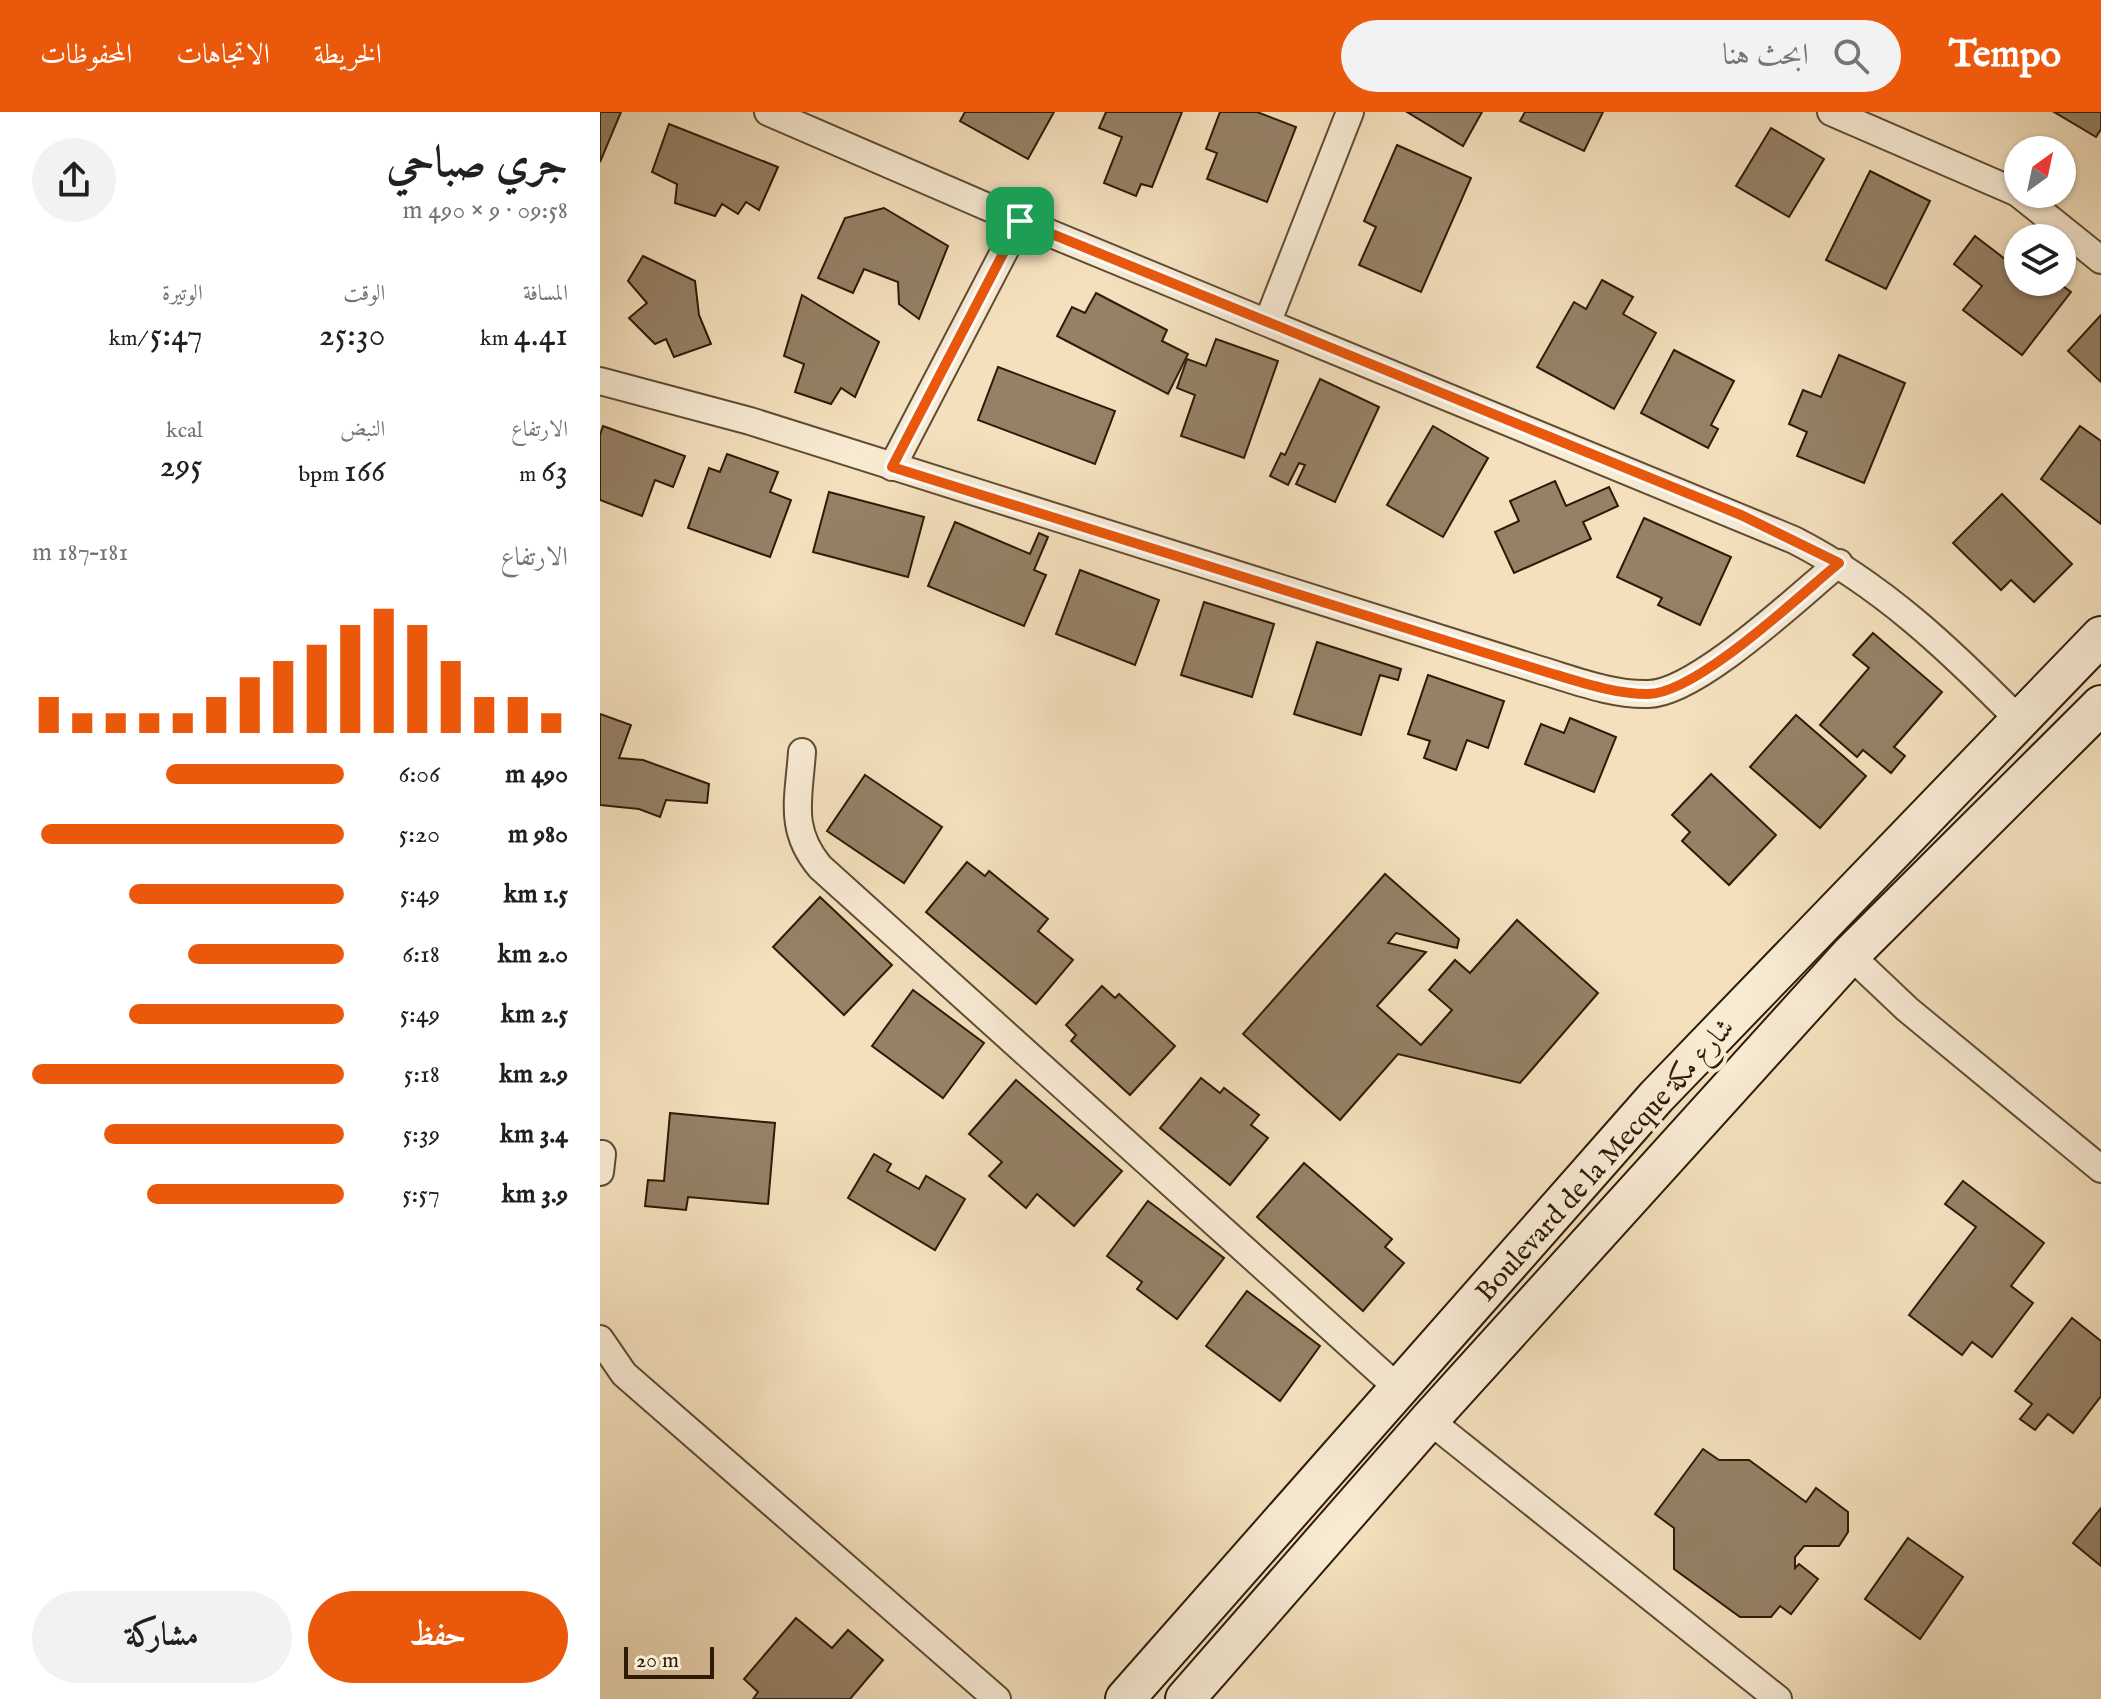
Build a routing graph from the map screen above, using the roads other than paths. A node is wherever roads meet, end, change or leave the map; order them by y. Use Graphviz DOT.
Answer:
graph roads {
  1 [pos="768,112"];
  2 [pos="1350,112"];
  3 [pos="1831,112"];
  4 [pos="2004,186"];
  5 [pos="2036,208"];
  6 [pos="1020,221"];
  7 [pos="2101,260"];
  8 [pos="1268,321"];
  9 [pos="600,381"];
  10 [pos="892,467"];
  11 [pos="1839,563"];
  12 [pos="2101,636"];
  13 [pos="2101,705"];
  14 [pos="2018,719"];
  15 [pos="802,752"];
  16 [pos="1850,955"];
  17 [pos="2101,1169"];
  18 [pos="600,1339"];
  19 [pos="1398,1388"];
  20 [pos="1429,1420"];
  21 [pos="997,1699"];
  22 [pos="1125,1699"];
  23 [pos="1185,1699"];
  24 [pos="1778,1699"];
  1 -- 6 [label="street"];
  2 -- 8 [label="street"];
  3 -- 4 [label="street"];
  5 -- 7 [label="street"];
  6 -- 8 [label="street"];
  6 -- 10 [label="street"];
  8 -- 11 [label="street"];
  9 -- 10 [label="street"];
  10 -- 11 [label="street"];
  11 -- 14 [label="street"];
  12 -- 14 [label="main road, Boulevard de la Mecque شارع مكة"];
  13 -- 16 [label="main road, Boulevard de la Mecque شارع مكة"];
  14 -- 19 [label="main road, Boulevard de la Mecque شارع مكة"];
  15 -- 19 [label="street"];
  16 -- 17 [label="street"];
  16 -- 20 [label="main road, Boulevard de la Mecque شارع مكة"];
  18 -- 21 [label="street"];
  19 -- 22 [label="main road, Boulevard de la Mecque شارع مكة"];
  20 -- 23 [label="main road, Boulevard de la Mecque شارع مكة"];
  20 -- 24 [label="street"];
}
